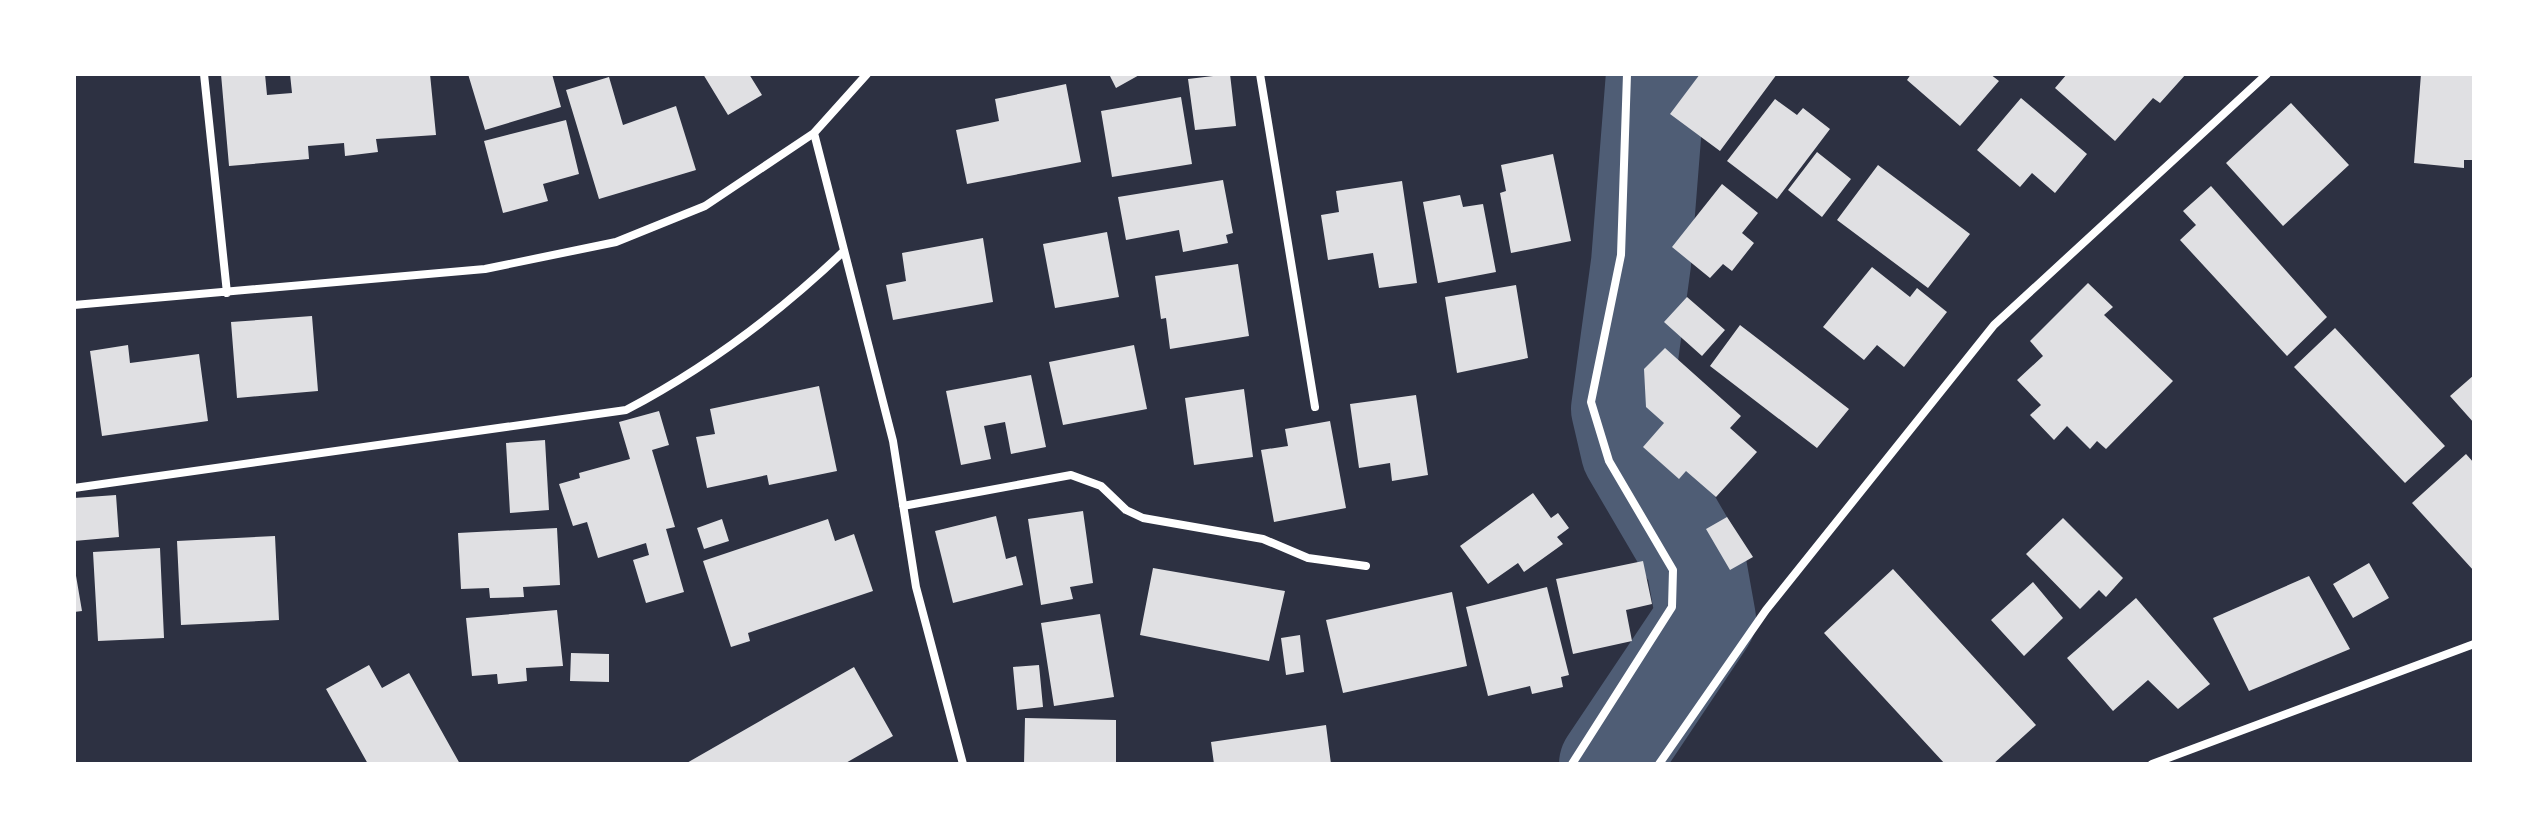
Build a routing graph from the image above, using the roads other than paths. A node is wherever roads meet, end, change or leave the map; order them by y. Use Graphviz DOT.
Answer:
graph roads {
  1 [pos="204,74"];
  2 [pos="867,74"];
  3 [pos="1260,74"];
  4 [pos="1627,74"];
  5 [pos="2267,74"];
  6 [pos="814,133"];
  7 [pos="844,251"];
  8 [pos="227,293"];
  9 [pos="74,305"];
  10 [pos="1315,407"];
  11 [pos="74,488"];
  12 [pos="903,506"];
  13 [pos="1366,566"];
  14 [pos="2474,644"];
  15 [pos="963,764"];
  16 [pos="1572,764"];
  17 [pos="1659,764"];
  18 [pos="2152,764"];
  1 -- 8 [label="street"];
  2 -- 6 [label="street"];
  3 -- 10 [label="street"];
  4 -- 16 [label="street"];
  5 -- 17 [label="street"];
  6 -- 7 [label="street"];
  6 -- 8 [label="street"];
  7 -- 11 [label="street"];
  7 -- 12 [label="street"];
  8 -- 9 [label="street"];
  12 -- 13 [label="street"];
  12 -- 15 [label="street"];
  14 -- 18 [label="street"];
}
